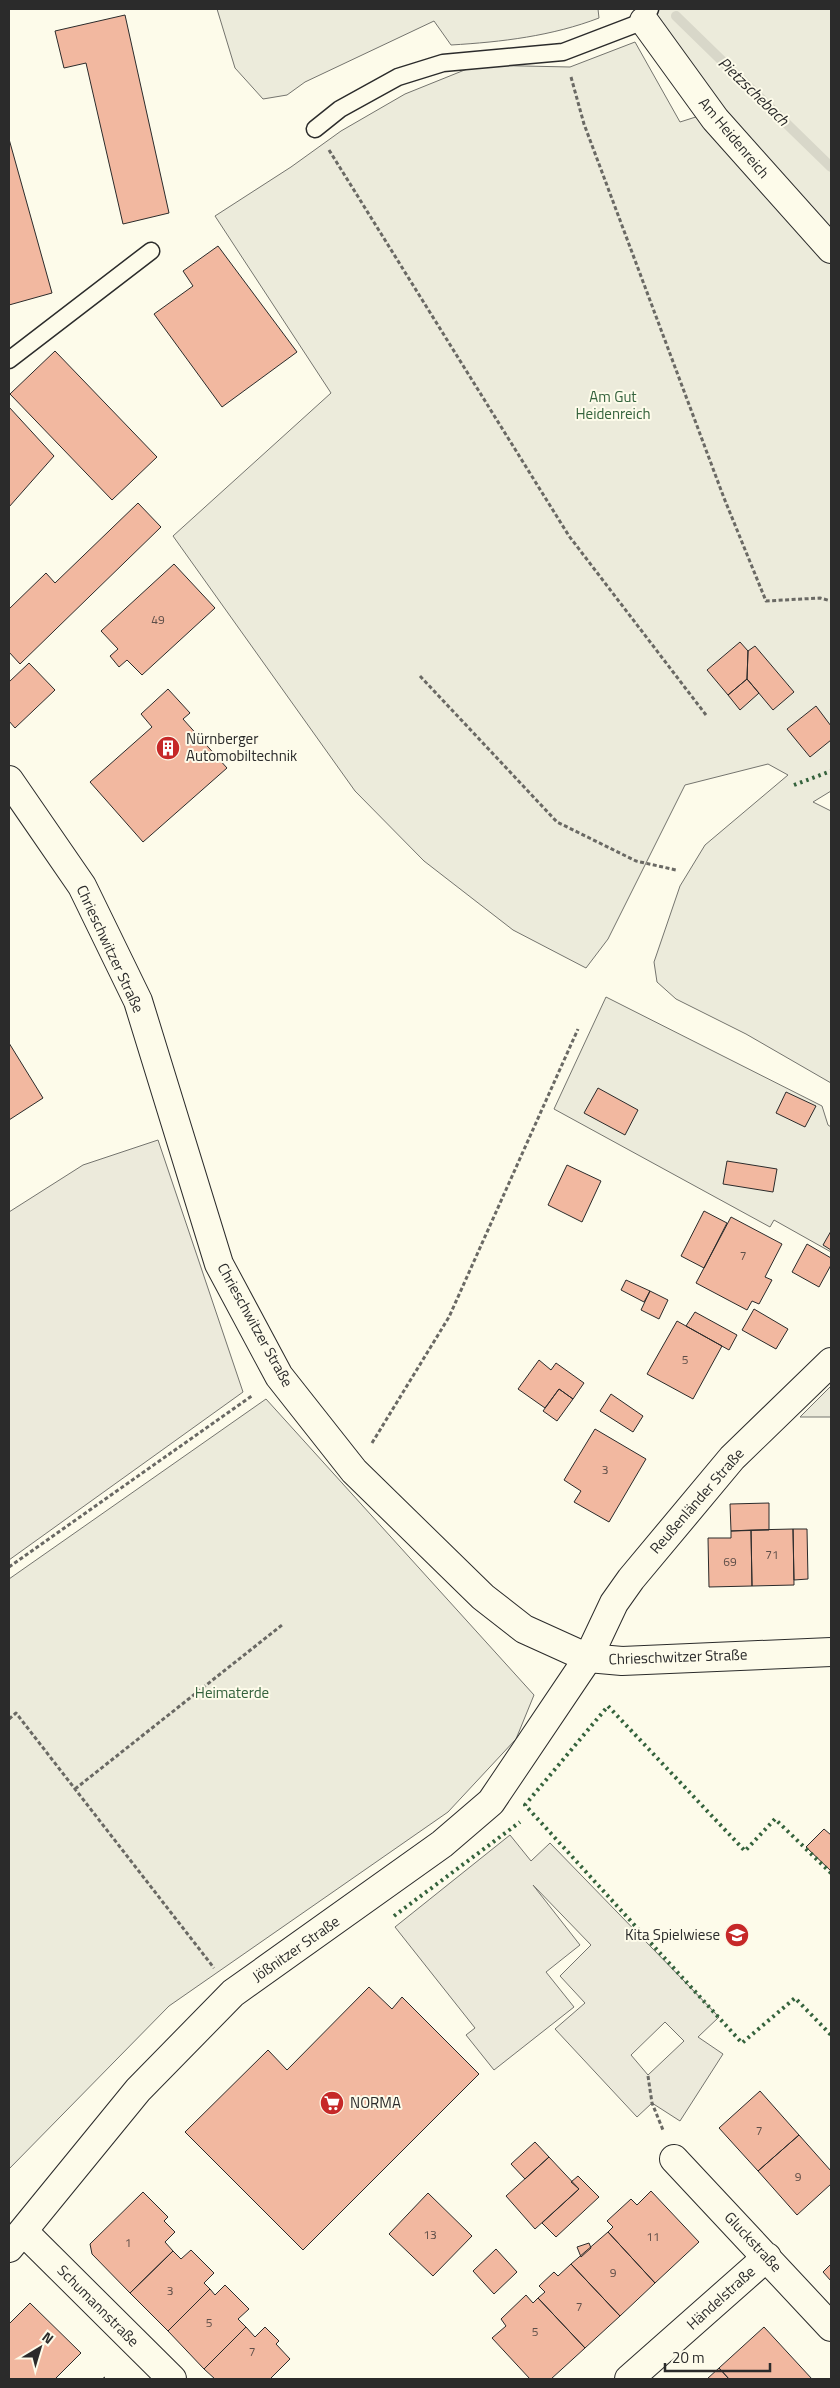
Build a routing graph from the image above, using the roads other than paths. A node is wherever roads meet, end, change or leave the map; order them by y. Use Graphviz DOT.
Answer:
graph roads {
  1 [pos="647,15"];
  2 [pos="315,128"];
  3 [pos="831,249"];
  4 [pos="151,251"];
  5 [pos="9,360"];
  6 [pos="9,780"];
  7 [pos="831,1362"];
  8 [pos="831,1652"];
  9 [pos="588,1658"];
  10 [pos="674,2159"];
  11 [pos="16,2240"];
  12 [pos="767,2257"];
  13 [pos="831,2327"];
  14 [pos="172,2379"];
  15 [pos="629,2379"];
  1 -- 2 [label="lane"];
  1 -- 3 [label="street, Am Heidenreich"];
  4 -- 5 [label="lane"];
  6 -- 9 [label="street, Chrieschwitzer Straße"];
  7 -- 9 [label="street, Reußenländer Straße"];
  8 -- 9 [label="street, Chrieschwitzer Straße"];
  9 -- 11 [label="street, Jößnitzer Straße"];
  10 -- 12 [label="street, Gluckstraße"];
  11 -- 14 [label="street, Schumannstraße"];
  12 -- 13 [label="street, Gluckstraße"];
  12 -- 15 [label="street, Händelstraße"];
}
